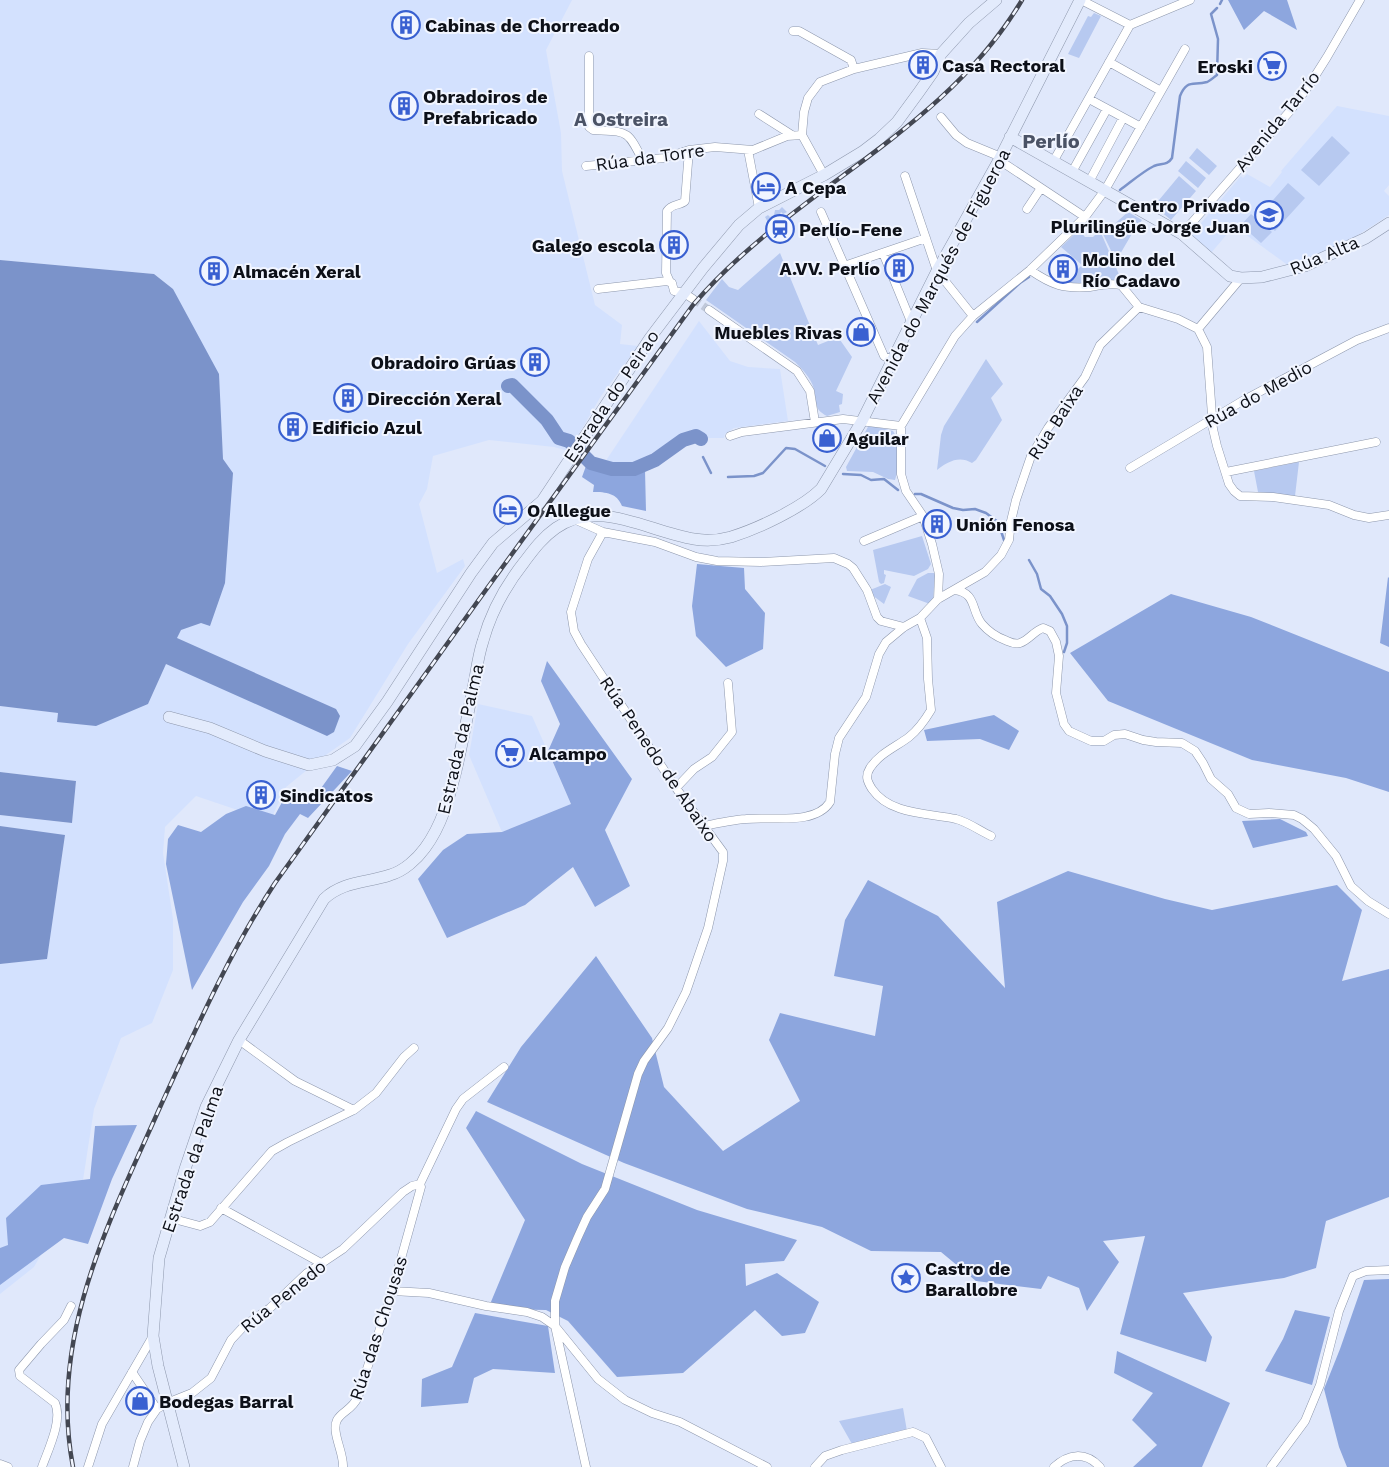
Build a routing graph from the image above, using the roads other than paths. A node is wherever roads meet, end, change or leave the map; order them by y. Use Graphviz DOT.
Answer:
graph roads {
  1 [pos="996,0"];
  2 [pos="1081,0"];
  3 [pos="1190,0"];
  4 [pos="1360,0"];
  5 [pos="1130,25"];
  6 [pos="793,31"];
  7 [pos="1186,49"];
  8 [pos="941,54"];
  9 [pos="589,56"];
  10 [pos="1109,62"];
  11 [pos="854,69"];
  12 [pos="1160,91"];
  13 [pos="1089,99"];
  14 [pos="1107,109"];
  15 [pos="759,114"];
  16 [pos="941,117"];
  17 [pos="1123,118"];
  18 [pos="1141,127"];
  19 [pos="792,135"];
  20 [pos="802,135"];
  21 [pos="1010,137"];
  22 [pos="689,150"];
  23 [pos="748,150"];
  24 [pos="1000,159"];
  25 [pos="643,161"];
  26 [pos="1053,162"];
  27 [pos="586,166"];
  28 [pos="1072,172"];
  29 [pos="824,175"];
  30 [pos="905,176"];
  31 [pos="1089,182"];
  32 [pos="1041,188"];
  33 [pos="1105,190"];
  34 [pos="759,208"];
  35 [pos="1027,209"];
  36 [pos="821,212"];
  37 [pos="1085,216"];
  38 [pos="1389,223"];
  39 [pos="1182,234"];
  40 [pos="926,238"];
  41 [pos="883,253"];
  42 [pos="844,266"];
  43 [pos="1030,270"];
  44 [pos="937,271"];
  45 [pos="1241,278"];
  46 [pos="670,282"];
  47 [pos="598,288"];
  48 [pos="688,296"];
  49 [pos="1139,308"];
  50 [pos="708,310"];
  51 [pos="973,316"];
  52 [pos="912,324"];
  53 [pos="1389,328"];
  54 [pos="1198,330"];
  55 [pos="893,360"];
  56 [pos="1213,418"];
  57 [pos="862,421"];
  58 [pos="815,422"];
  59 [pos="901,426"];
  60 [pos="730,436"];
  61 [pos="1376,442"];
  62 [pos="1130,468"];
  63 [pos="833,471"];
  64 [pos="1226,472"];
  65 [pos="1389,515"];
  66 [pos="923,516"];
  67 [pos="573,518"];
  68 [pos="604,532"];
  69 [pos="864,541"];
  70 [pos="955,590"];
  71 [pos="938,599"];
  72 [pos="920,618"];
  73 [pos="904,627"];
  74 [pos="728,683"];
  75 [pos="169,718"];
  76 [pos="676,788"];
  77 [pos="704,826"];
  78 [pos="991,836"];
  79 [pos="1389,914"];
  80 [pos="239,1040"];
  81 [pos="414,1048"];
  82 [pos="504,1067"];
  83 [pos="354,1110"];
  84 [pos="420,1184"];
  85 [pos="221,1208"];
  86 [pos="170,1218"];
  87 [pos="321,1263"];
  88 [pos="1389,1270"];
  89 [pos="392,1291"];
  90 [pos="71,1306"];
  91 [pos="555,1326"];
  92 [pos="153,1336"];
  93 [pos="132,1372"];
  94 [pos="162,1406"];
  95 [pos="0,1464"];
  96 [pos="8,1467"];
  97 [pos="42,1467"];
  98 [pos="88,1467"];
  99 [pos="133,1467"];
  100 [pos="184,1467"];
  101 [pos="343,1467"];
  102 [pos="586,1467"];
  103 [pos="767,1467"];
  104 [pos="815,1467"];
  105 [pos="941,1467"];
  106 [pos="1054,1467"];
  107 [pos="1100,1467"];
  108 [pos="1271,1467"];
  1 -- 8 [label="street, Estrada do Peirao"];
  2 -- 5 [label="street"];
  2 -- 21 [label="street, Avenida do Marqués de Figueroa"];
  3 -- 5 [label="street"];
  4 -- 39 [label="street, Avenida Tarrío"];
  5 -- 10 [label="street"];
  6 -- 11 [label="street"];
  7 -- 12 [label="street"];
  8 -- 11 [label="street"];
  8 -- 29 [label="street, Estrada do Peirao"];
  9 -- 25 [label="street"];
  10 -- 12 [label="street"];
  10 -- 13 [label="street"];
  11 -- 20 [label="street"];
  12 -- 18 [label="street"];
  13 -- 14 [label="street"];
  13 -- 26 [label="street"];
  14 -- 17 [label="street"];
  14 -- 28 [label="street"];
  15 -- 19 [label="street"];
  16 -- 24 [label="street"];
  17 -- 18 [label="street"];
  17 -- 31 [label="street"];
  18 -- 33 [label="street"];
  19 -- 20 [label="street, Rúa da Torre"];
  19 -- 23 [label="street, Rúa da Torre"];
  20 -- 29 [label="street"];
  21 -- 24 [label="street, Avenida do Marqués de Figueroa"];
  21 -- 26 [label="street"];
  22 -- 23 [label="street, Rúa da Torre"];
  22 -- 25 [label="street, Rúa da Torre"];
  22 -- 46 [label="street"];
  23 -- 34 [label="street"];
  24 -- 32 [label="street"];
  24 -- 44 [label="street, Avenida do Marqués de Figueroa"];
  25 -- 27 [label="street, Rúa da Torre"];
  26 -- 28 [label="street"];
  28 -- 31 [label="street"];
  29 -- 34 [label="street, Estrada do Peirao"];
  30 -- 40 [label="street"];
  31 -- 33 [label="street"];
  32 -- 35 [label="street"];
  32 -- 37 [label="street"];
  33 -- 37 [label="street"];
  33 -- 39 [label="street"];
  34 -- 48 [label="street, Estrada do Peirao"];
  36 -- 42 [label="street"];
  37 -- 43 [label="street"];
  38 -- 45 [label="street, Rúa Alta"];
  39 -- 45 [label="street"];
  40 -- 41 [label="street"];
  40 -- 44 [label="street"];
  41 -- 42 [label="street"];
  41 -- 52 [label="street"];
  42 -- 55 [label="street"];
  43 -- 49 [label="street"];
  43 -- 51 [label="street"];
  44 -- 51 [label="street"];
  44 -- 52 [label="street, Avenida do Marqués de Figueroa"];
  45 -- 54 [label="street"];
  46 -- 47 [label="street"];
  46 -- 48 [label="street"];
  48 -- 75 [label="street, Estrada do Peirao"];
  49 -- 54 [label="street"];
  49 -- 70 [label="street, Rúa Baixa"];
  50 -- 58 [label="street"];
  51 -- 59 [label="street"];
  52 -- 55 [label="street, Avenida do Marqués de Figueroa"];
  53 -- 56 [label="street, Rúa do Medio"];
  54 -- 56 [label="street"];
  55 -- 57 [label="street, Avenida do Marqués de Figueroa"];
  56 -- 62 [label="street, Rúa do Medio"];
  56 -- 64 [label="street"];
  57 -- 58 [label="street"];
  57 -- 59 [label="street"];
  57 -- 63 [label="street, Avenida do Marqués de Figueroa"];
  58 -- 60 [label="street"];
  59 -- 66 [label="street"];
  61 -- 64 [label="street"];
  63 -- 67 [label="street, Estrada da Palma"];
  64 -- 65 [label="street"];
  66 -- 69 [label="street"];
  66 -- 71 [label="street"];
  67 -- 68 [label="street"];
  67 -- 80 [label="street, Estrada da Palma"];
  68 -- 73 [label="street"];
  68 -- 76 [label="street, Rúa Penedo de Abaixo"];
  70 -- 71 [label="street, Rúa Baixa"];
  70 -- 79 [label="street"];
  71 -- 72 [label="street, Rúa Baixa"];
  72 -- 73 [label="street, Rúa Baixa"];
  72 -- 78 [label="street"];
  73 -- 77 [label="street, Rúa Baixa"];
  74 -- 76 [label="street"];
  76 -- 77 [label="street, Rúa Penedo de Abaixo"];
  77 -- 91 [label="street, Rúa Penedo de Abaixo"];
  80 -- 83 [label="street"];
  80 -- 86 [label="street, Estrada da Palma"];
  81 -- 83 [label="street"];
  82 -- 84 [label="street, Rúa das Chousas"];
  83 -- 85 [label="street"];
  84 -- 87 [label="street, Rúa Penedo"];
  84 -- 89 [label="street, Rúa das Chousas"];
  85 -- 86 [label="street"];
  85 -- 87 [label="street"];
  86 -- 92 [label="street, Estrada da Palma"];
  87 -- 94 [label="street, Rúa Penedo"];
  88 -- 108 [label="street"];
  89 -- 91 [label="street"];
  89 -- 101 [label="street, Rúa das Chousas"];
  90 -- 97 [label="street"];
  91 -- 102 [label="street, Rúa Penedo de Abaixo"];
  91 -- 103 [label="street"];
  92 -- 93 [label="street"];
  92 -- 94 [label="street, Estrada da Palma"];
  93 -- 94 [label="street"];
  93 -- 98 [label="street"];
  94 -- 99 [label="street"];
  94 -- 100 [label="street, Estrada da Palma"];
  95 -- 96 [label="street"];
  104 -- 105 [label="street"];
  106 -- 107 [label="street"];
}
